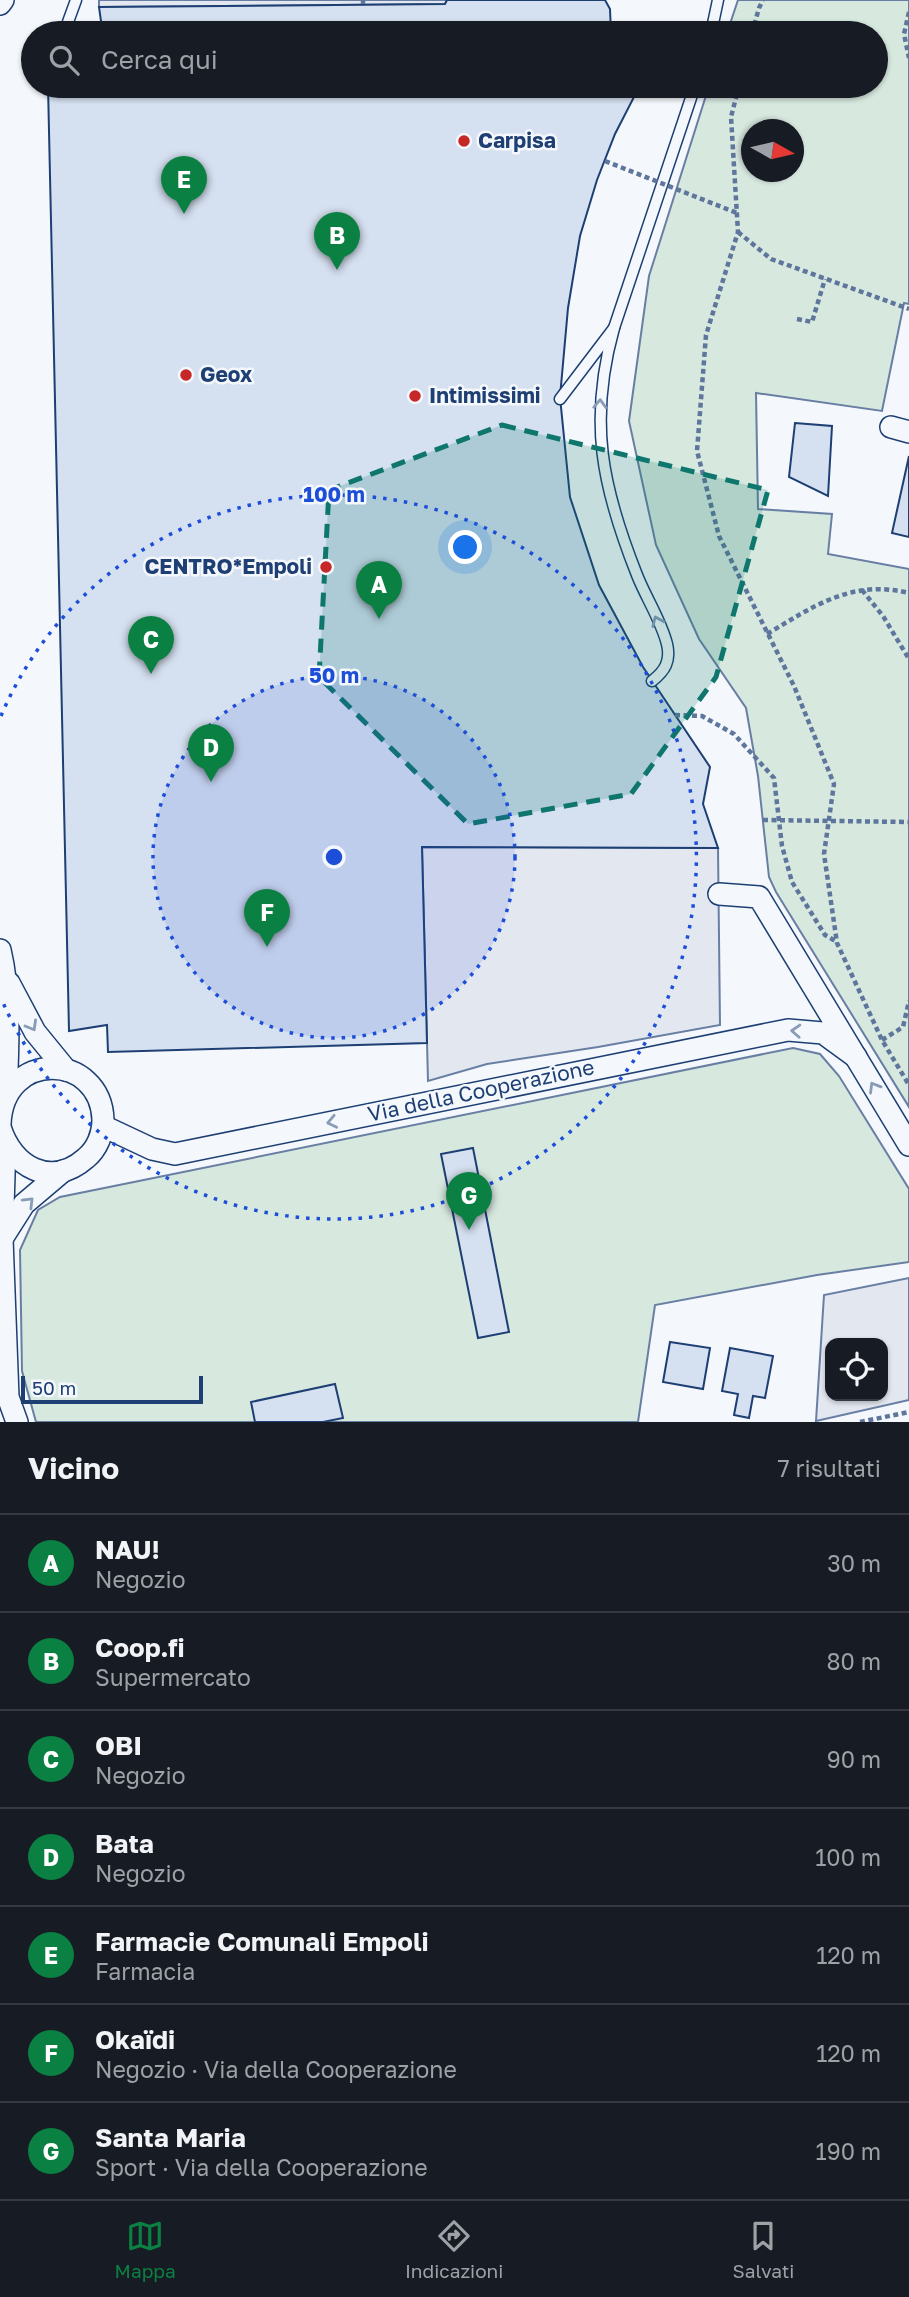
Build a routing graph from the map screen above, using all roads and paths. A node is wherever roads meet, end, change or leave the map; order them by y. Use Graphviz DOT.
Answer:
graph roads {
  1 [pos="76,0"];
  2 [pos="718,0"];
  3 [pos="763,0"];
  4 [pos="909,12"];
  5 [pos="68,21"];
  6 [pos="714,21"];
  7 [pos="756,21"];
  8 [pos="909,58"];
  9 [pos="691,98"];
  10 [pos="736,98"];
  11 [pos="605,161"];
  12 [pos="737,213"];
  13 [pos="738,232"];
  14 [pos="825,279"];
  15 [pos="909,309"];
  16 [pos="797,318"];
  17 [pos="614,328"];
  18 [pos="560,399"];
  19 [pos="862,590"];
  20 [pos="909,593"];
  21 [pos="767,634"];
  22 [pos="909,659"];
  23 [pos="652,681"];
  24 [pos="675,715"];
  25 [pos="763,820"];
  26 [pos="909,822"];
  27 [pos="719,894"];
  28 [pos="837,943"];
  29 [pos="0,950"];
  30 [pos="7,978"];
  31 [pos="909,1001"];
  32 [pos="882,1040"];
  33 [pos="856,1057"];
  34 [pos="66,1070"];
  35 [pos="909,1085"];
  36 [pos="6,1095"];
  37 [pos="103,1126"];
  38 [pos="2,1131"];
  39 [pos="909,1145"];
  40 [pos="63,1171"];
  41 [pos="2,1239"];
  42 [pos="909,1412"];
  43 [pos="17,1422"];
  44 [pos="860,1422"];
  1 -- 5 [label="lane"];
  2 -- 6 [label="lane"];
  3 -- 7 [label="path"];
  4 -- 8 [label="path"];
  9 -- 17 [label="lane"];
  10 -- 12 [label="path"];
  11 -- 12 [label="path, bridge"];
  12 -- 13 [label="path"];
  13 -- 14 [label="path"];
  13 -- 21 [label="path"];
  14 -- 15 [label="path"];
  14 -- 16 [label="path"];
  17 -- 18 [label="lane"];
  23 -- 17 [label="lane, one-way"];
  19 -- 20 [label="path"];
  19 -- 21 [label="path"];
  19 -- 22 [label="path"];
  21 -- 28 [label="path"];
  24 -- 28 [label="path"];
  25 -- 26 [label="path, bridge"];
  27 -- 33 [label="street, Via della Cooperazione"];
  28 -- 32 [label="path"];
  29 -- 30 [label="street"];
  30 -- 34 [label="street, one-way"];
  30 -- 36 [label="street"];
  31 -- 32 [label="path"];
  32 -- 35 [label="path"];
  33 -- 37 [label="street, Via della Cooperazione, one-way"];
  39 -- 33 [label="street, Via della Cooperazione, one-way"];
  34 -- 36 [label="street"];
  34 -- 37 [label="street"];
  36 -- 38 [label="street"];
  37 -- 40 [label="street"];
  38 -- 40 [label="street"];
  38 -- 41 [label="street"];
  41 -- 40 [label="street, one-way"];
  41 -- 43 [label="street"];
  42 -- 44 [label="path"];
}
